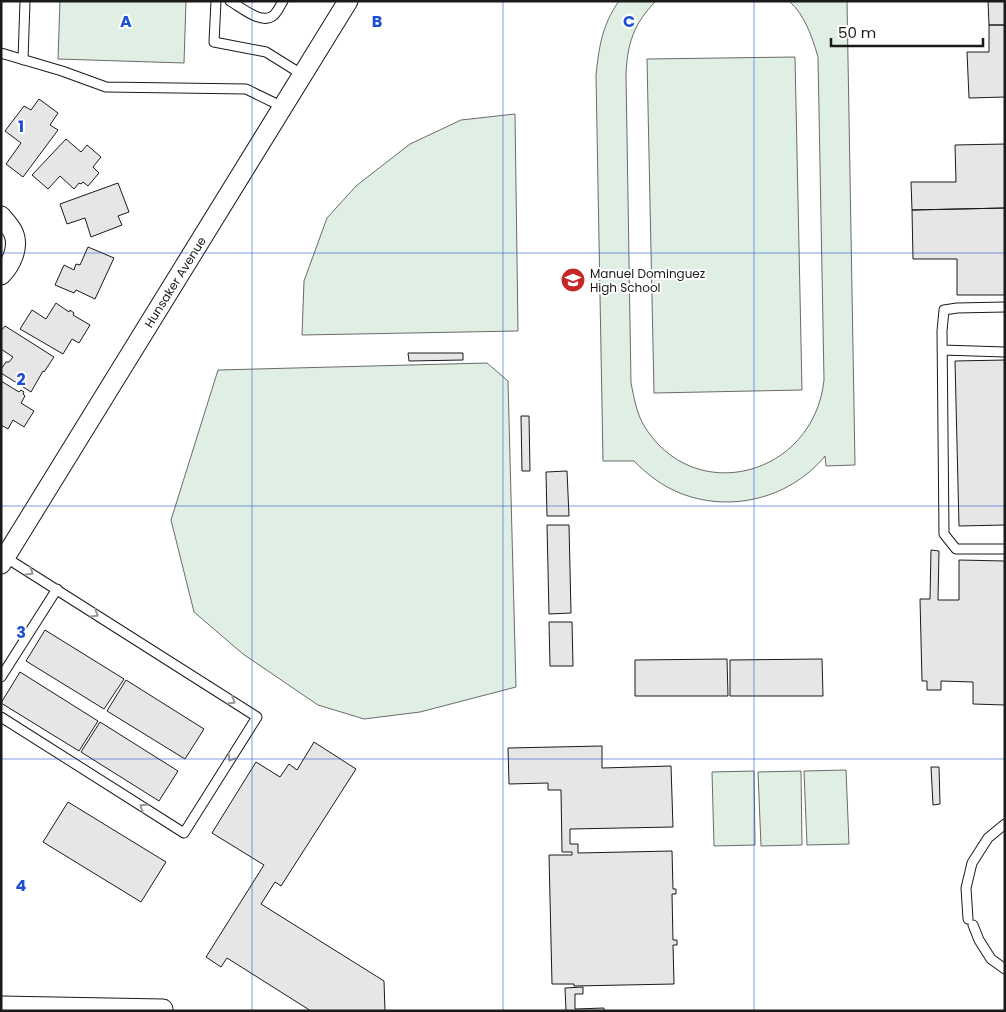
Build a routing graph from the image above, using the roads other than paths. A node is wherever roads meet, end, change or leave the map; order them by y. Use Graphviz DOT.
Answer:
graph roads {
  1 [pos="25,1"];
  2 [pos="216,1"];
  3 [pos="230,1"];
  4 [pos="283,1"];
  5 [pos="348,1"];
  6 [pos="1,53"];
  7 [pos="23,60"];
  8 [pos="303,75"];
  9 [pos="283,107"];
  10 [pos="6,222"];
  11 [pos="1,276"];
  12 [pos="1005,307"];
  13 [pos="942,350"];
  14 [pos="1005,352"];
  15 [pos="1005,549"];
  16 [pos="3,560"];
  17 [pos="57,589"];
  18 [pos="1,677"];
  19 [pos="1,717"];
  20 [pos="1005,824"];
  21 [pos="1005,969"];
  22 [pos="1,1006"];
  23 [pos="164,1010"];
  1 -- 7 [label="lane"];
  2 -- 8 [label="lane"];
  3 -- 4 [label="lane"];
  5 -- 8 [label="street, Hunsaker Avenue"];
  6 -- 7 [label="lane"];
  7 -- 9 [label="lane"];
  8 -- 9 [label="street, Hunsaker Avenue"];
  9 -- 16 [label="street, Hunsaker Avenue"];
  10 -- 11 [label="street"];
  12 -- 13 [label="lane"];
  13 -- 14 [label="lane"];
  13 -- 15 [label="lane"];
  16 -- 17 [label="lane, one-way"];
  17 -- 18 [label="lane"];
  17 -- 19 [label="lane, one-way"];
  20 -- 21 [label="lane"];
  22 -- 23 [label="street"];
}
